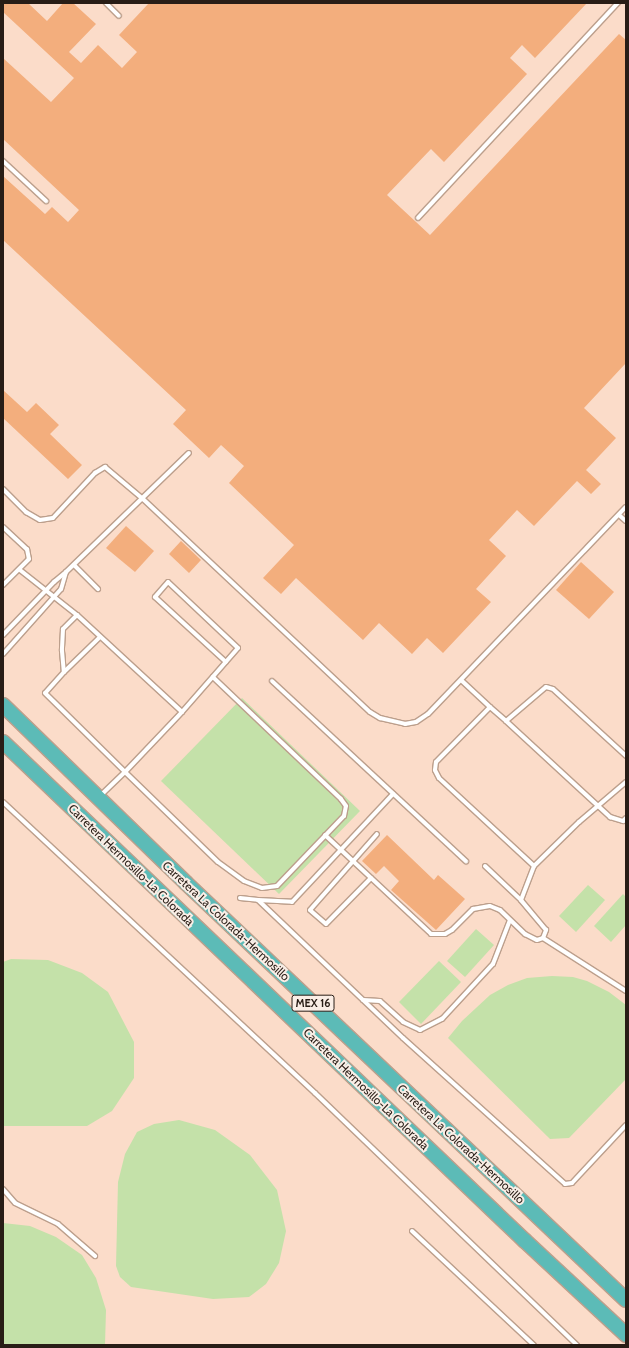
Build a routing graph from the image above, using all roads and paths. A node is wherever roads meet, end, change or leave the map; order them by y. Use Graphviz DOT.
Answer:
graph roads {
  1 [pos="106,3"];
  2 [pos="618,3"];
  3 [pos="120,16"];
  4 [pos="3,161"];
  5 [pos="46,201"];
  6 [pos="418,218"];
  7 [pos="189,453"];
  8 [pos="3,489"];
  9 [pos="142,499"];
  10 [pos="626,507"];
  11 [pos="619,515"];
  12 [pos="626,521"];
  13 [pos="3,527"];
  14 [pos="74,565"];
  15 [pos="20,570"];
  16 [pos="66,572"];
  17 [pos="3,586"];
  18 [pos="98,589"];
  19 [pos="45,591"];
  20 [pos="54,597"];
  21 [pos="77,615"];
  22 [pos="3,636"];
  23 [pos="100,636"];
  24 [pos="3,654"];
  25 [pos="226,662"];
  26 [pos="64,672"];
  27 [pos="213,677"];
  28 [pos="461,680"];
  29 [pos="272,681"];
  30 [pos="3,705"];
  31 [pos="490,707"];
  32 [pos="182,712"];
  33 [pos="506,721"];
  34 [pos="3,742"];
  35 [pos="626,756"];
  36 [pos="125,772"];
  37 [pos="626,782"];
  38 [pos="394,794"];
  39 [pos="98,797"];
  40 [pos="3,802"];
  41 [pos="598,805"];
  42 [pos="626,818"];
  43 [pos="377,834"];
  44 [pos="326,835"];
  45 [pos="341,850"];
  46 [pos="466,861"];
  47 [pos="354,862"];
  48 [pos="485,866"];
  49 [pos="534,866"];
  50 [pos="371,878"];
  51 [pos="240,898"];
  52 [pos="258,900"];
  53 [pos="521,900"];
  54 [pos="510,920"];
  55 [pos="543,938"];
  56 [pos="626,992"];
  57 [pos="363,1000"];
  58 [pos="626,1125"];
  59 [pos="3,1189"];
  60 [pos="412,1231"];
  61 [pos="95,1256"];
  62 [pos="626,1300"];
  63 [pos="626,1335"];
  64 [pos="534,1345"];
  65 [pos="577,1345"];
  1 -- 3 [label="lane"];
  2 -- 6 [label="lane"];
  4 -- 5 [label="lane"];
  7 -- 9 [label="lane"];
  8 -- 9 [label="lane"];
  9 -- 14 [label="lane"];
  9 -- 28 [label="lane"];
  10 -- 11 [label="lane"];
  11 -- 12 [label="lane"];
  11 -- 28 [label="lane"];
  13 -- 15 [label="lane"];
  14 -- 16 [label="lane"];
  14 -- 18 [label="lane"];
  15 -- 17 [label="lane"];
  15 -- 19 [label="lane"];
  16 -- 19 [label="lane"];
  16 -- 20 [label="lane"];
  19 -- 20 [label="lane"];
  19 -- 22 [label="lane"];
  20 -- 21 [label="lane"];
  20 -- 24 [label="lane"];
  21 -- 23 [label="lane"];
  21 -- 26 [label="lane"];
  23 -- 26 [label="lane"];
  23 -- 32 [label="lane"];
  25 -- 25 [label="lane"];
  25 -- 27 [label="lane"];
  26 -- 36 [label="lane"];
  27 -- 32 [label="lane"];
  27 -- 44 [label="lane"];
  28 -- 31 [label="lane"];
  29 -- 38 [label="lane"];
  30 -- 39 [label="highway, Carretera La Colorada-Hermosillo / MEX 16"];
  31 -- 33 [label="lane"];
  31 -- 49 [label="lane"];
  32 -- 36 [label="lane"];
  33 -- 35 [label="lane"];
  33 -- 41 [label="lane"];
  34 -- 63 [label="highway, Carretera Hermosillo-La Colorada / MEX 16"];
  36 -- 39 [label="lane"];
  36 -- 44 [label="lane"];
  37 -- 41 [label="lane"];
  38 -- 45 [label="lane"];
  38 -- 46 [label="lane"];
  39 -- 62 [label="highway, Carretera La Colorada-Hermosillo / MEX 16"];
  40 -- 65 [label="lane"];
  41 -- 42 [label="lane"];
  41 -- 49 [label="lane"];
  43 -- 47 [label="lane"];
  44 -- 45 [label="lane"];
  45 -- 47 [label="lane"];
  45 -- 52 [label="lane"];
  47 -- 50 [label="lane"];
  47 -- 50 [label="lane"];
  48 -- 53 [label="lane"];
  49 -- 53 [label="lane"];
  50 -- 54 [label="lane"];
  51 -- 52 [label="lane"];
  52 -- 57 [label="lane"];
  53 -- 55 [label="lane"];
  54 -- 55 [label="lane"];
  54 -- 57 [label="lane"];
  55 -- 56 [label="lane"];
  57 -- 58 [label="lane"];
  59 -- 61 [label="lane"];
  60 -- 64 [label="lane"];
}
